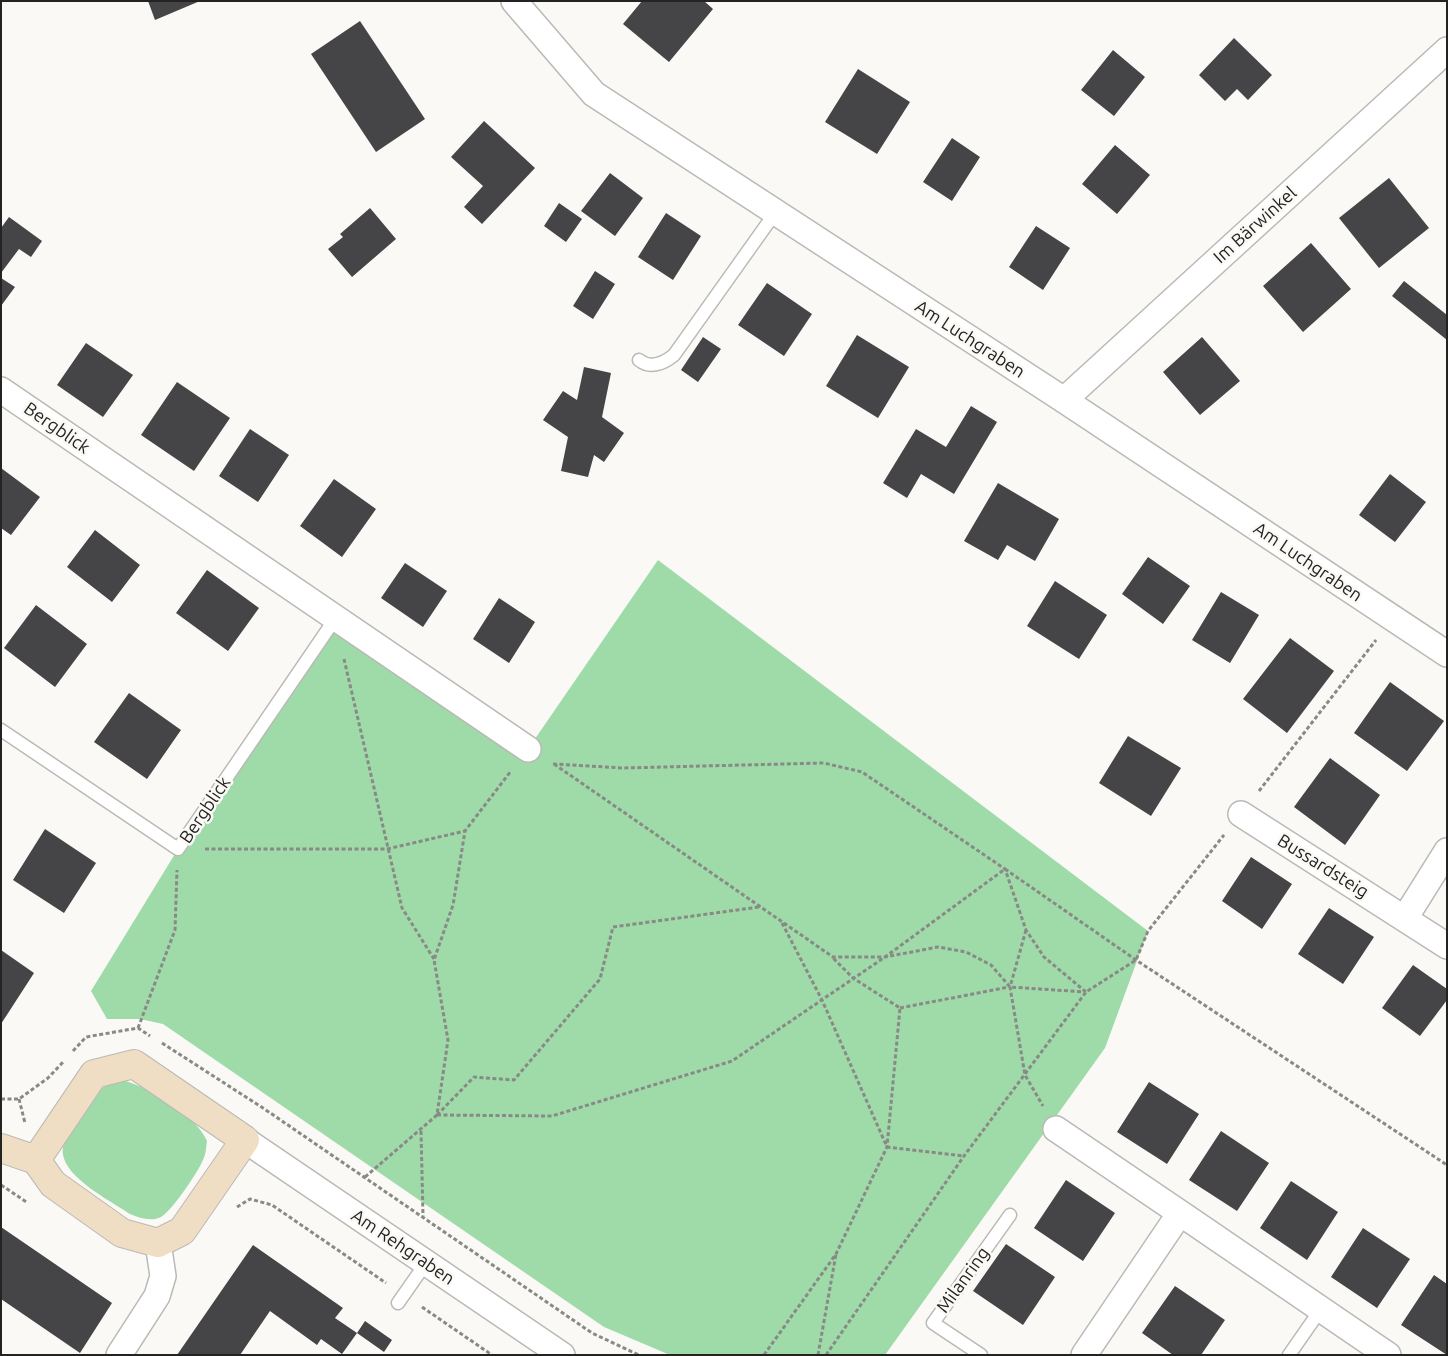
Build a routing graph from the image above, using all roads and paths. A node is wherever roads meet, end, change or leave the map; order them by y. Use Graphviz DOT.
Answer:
graph roads {
  1 [pos="514,1"];
  2 [pos="1447,50"];
  3 [pos="775,213"];
  4 [pos="639,360"];
  5 [pos="1,390"];
  6 [pos="1064,400"];
  7 [pos="1393,618"];
  8 [pos="335,619"];
  9 [pos="1447,654"];
  10 [pos="1,730"];
  11 [pos="528,750"];
  12 [pos="553,764"];
  13 [pos="1241,814"];
  14 [pos="465,831"];
  15 [pos="178,849"];
  16 [pos="387,849"];
  17 [pos="1447,851"];
  18 [pos="1005,869"];
  19 [pos="760,907"];
  20 [pos="1405,918"];
  21 [pos="782,922"];
  22 [pos="1026,930"];
  23 [pos="1447,946"];
  24 [pos="885,957"];
  25 [pos="833,958"];
  26 [pos="434,960"];
  27 [pos="1136,960"];
  28 [pos="853,978"];
  29 [pos="1010,987"];
  30 [pos="1086,992"];
  31 [pos="822,1000"];
  32 [pos="900,1008"];
  33 [pos="138,1028"];
  34 [pos="1025,1074"];
  35 [pos="1,1099"];
  36 [pos="19,1099"];
  37 [pos="437,1115"];
  38 [pos="1056,1129"];
  39 [pos="421,1130"];
  40 [pos="245,1140"];
  41 [pos="887,1147"];
  42 [pos="1,1148"];
  43 [pos="964,1156"];
  44 [pos="36,1160"];
  45 [pos="1447,1165"];
  46 [pos="366,1177"];
  47 [pos="1,1185"];
  48 [pos="31,1205"];
  49 [pos="232,1210"];
  50 [pos="1180,1213"];
  51 [pos="1010,1215"];
  52 [pos="423,1216"];
  53 [pos="158,1243"];
  54 [pos="836,1254"];
  55 [pos="426,1263"];
  56 [pos="400,1299"];
  57 [pos="1321,1309"];
  58 [pos="119,1355"];
  59 [pos="492,1355"];
  60 [pos="562,1355"];
  61 [pos="764,1355"];
  62 [pos="818,1355"];
  63 [pos="826,1355"];
  64 [pos="981,1355"];
  65 [pos="1084,1355"];
  66 [pos="1290,1355"];
  67 [pos="1388,1355"];
  1 -- 3 [label="street, Am Luchgraben"];
  2 -- 6 [label="street, Im Bärwinkel"];
  3 -- 4 [label="lane"];
  3 -- 6 [label="street, Am Luchgraben"];
  5 -- 8 [label="street, Bergblick"];
  6 -- 7 [label="street, Am Luchgraben"];
  7 -- 9 [label="street, Am Luchgraben"];
  7 -- 13 [label="path"];
  8 -- 11 [label="street, Bergblick"];
  8 -- 15 [label="lane, Bergblick"];
  8 -- 16 [label="path"];
  10 -- 15 [label="lane, Bergblick"];
  11 -- 12 [label="path"];
  11 -- 14 [label="path"];
  12 -- 18 [label="path"];
  12 -- 19 [label="path"];
  13 -- 20 [label="street, Bussardsteig"];
  13 -- 27 [label="path"];
  14 -- 16 [label="path"];
  14 -- 26 [label="path"];
  15 -- 16 [label="path"];
  15 -- 33 [label="path"];
  16 -- 26 [label="path"];
  17 -- 20 [label="street"];
  18 -- 22 [label="path"];
  18 -- 24 [label="path"];
  18 -- 27 [label="path"];
  19 -- 21 [label="path"];
  19 -- 37 [label="path"];
  20 -- 23 [label="street, Bussardsteig"];
  21 -- 25 [label="path"];
  21 -- 31 [label="path"];
  22 -- 29 [label="path"];
  22 -- 30 [label="path"];
  24 -- 25 [label="path"];
  24 -- 28 [label="path"];
  24 -- 29 [label="path"];
  25 -- 28 [label="path"];
  26 -- 37 [label="path"];
  27 -- 30 [label="path"];
  27 -- 45 [label="path"];
  28 -- 31 [label="path"];
  28 -- 32 [label="path"];
  29 -- 30 [label="path"];
  29 -- 32 [label="path"];
  29 -- 34 [label="path"];
  30 -- 34 [label="path"];
  31 -- 37 [label="path"];
  31 -- 41 [label="path"];
  32 -- 41 [label="path"];
  34 -- 38 [label="path"];
  34 -- 43 [label="path"];
  35 -- 36 [label="path"];
  37 -- 39 [label="path"];
  38 -- 50 [label="street"];
  39 -- 46 [label="path"];
  39 -- 52 [label="path"];
  40 -- 44 [label="street, Am Rehgraben"];
  40 -- 53 [label="street"];
  40 -- 55 [label="street, Am Rehgraben"];
  41 -- 43 [label="path"];
  41 -- 54 [label="path"];
  42 -- 44 [label="street"];
  43 -- 63 [label="path"];
  44 -- 53 [label="street"];
  47 -- 48 [label="path"];
  49 -- 56 [label="path"];
  50 -- 57 [label="street"];
  50 -- 65 [label="street"];
  51 -- 64 [label="lane, Milanring"];
  53 -- 58 [label="street"];
  54 -- 61 [label="path"];
  54 -- 62 [label="path"];
  55 -- 56 [label="lane"];
  55 -- 60 [label="street, Am Rehgraben"];
  56 -- 59 [label="path"];
  57 -- 66 [label="lane"];
  57 -- 67 [label="street"];
}
